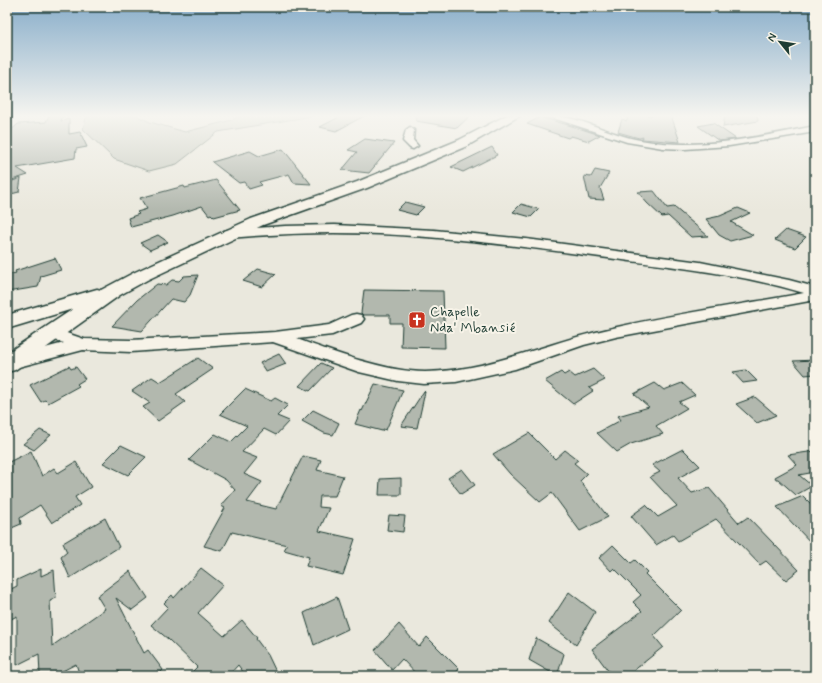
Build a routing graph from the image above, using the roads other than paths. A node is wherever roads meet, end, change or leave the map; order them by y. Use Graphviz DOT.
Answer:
graph roads {
  1 [pos="451,147"];
  2 [pos="228,234"];
  3 [pos="113,291"];
  4 [pos="815,292"];
  5 [pos="815,296"];
  6 [pos="356,319"];
  7 [pos="9,321"];
  8 [pos="52,333"];
  9 [pos="274,337"];
  10 [pos="83,344"];
  11 [pos="7,364"];
  1 -- 2 [label="main road"];
  2 -- 3 [label="main road"];
  2 -- 4 [label="street"];
  3 -- 7 [label="main road"];
  3 -- 8 [label="main road"];
  5 -- 9 [label="street"];
  6 -- 9 [label="street"];
  7 -- 8 [label="main road"];
  8 -- 10 [label="street"];
  8 -- 11 [label="main road"];
  9 -- 10 [label="street"];
  10 -- 11 [label="street"];
}
